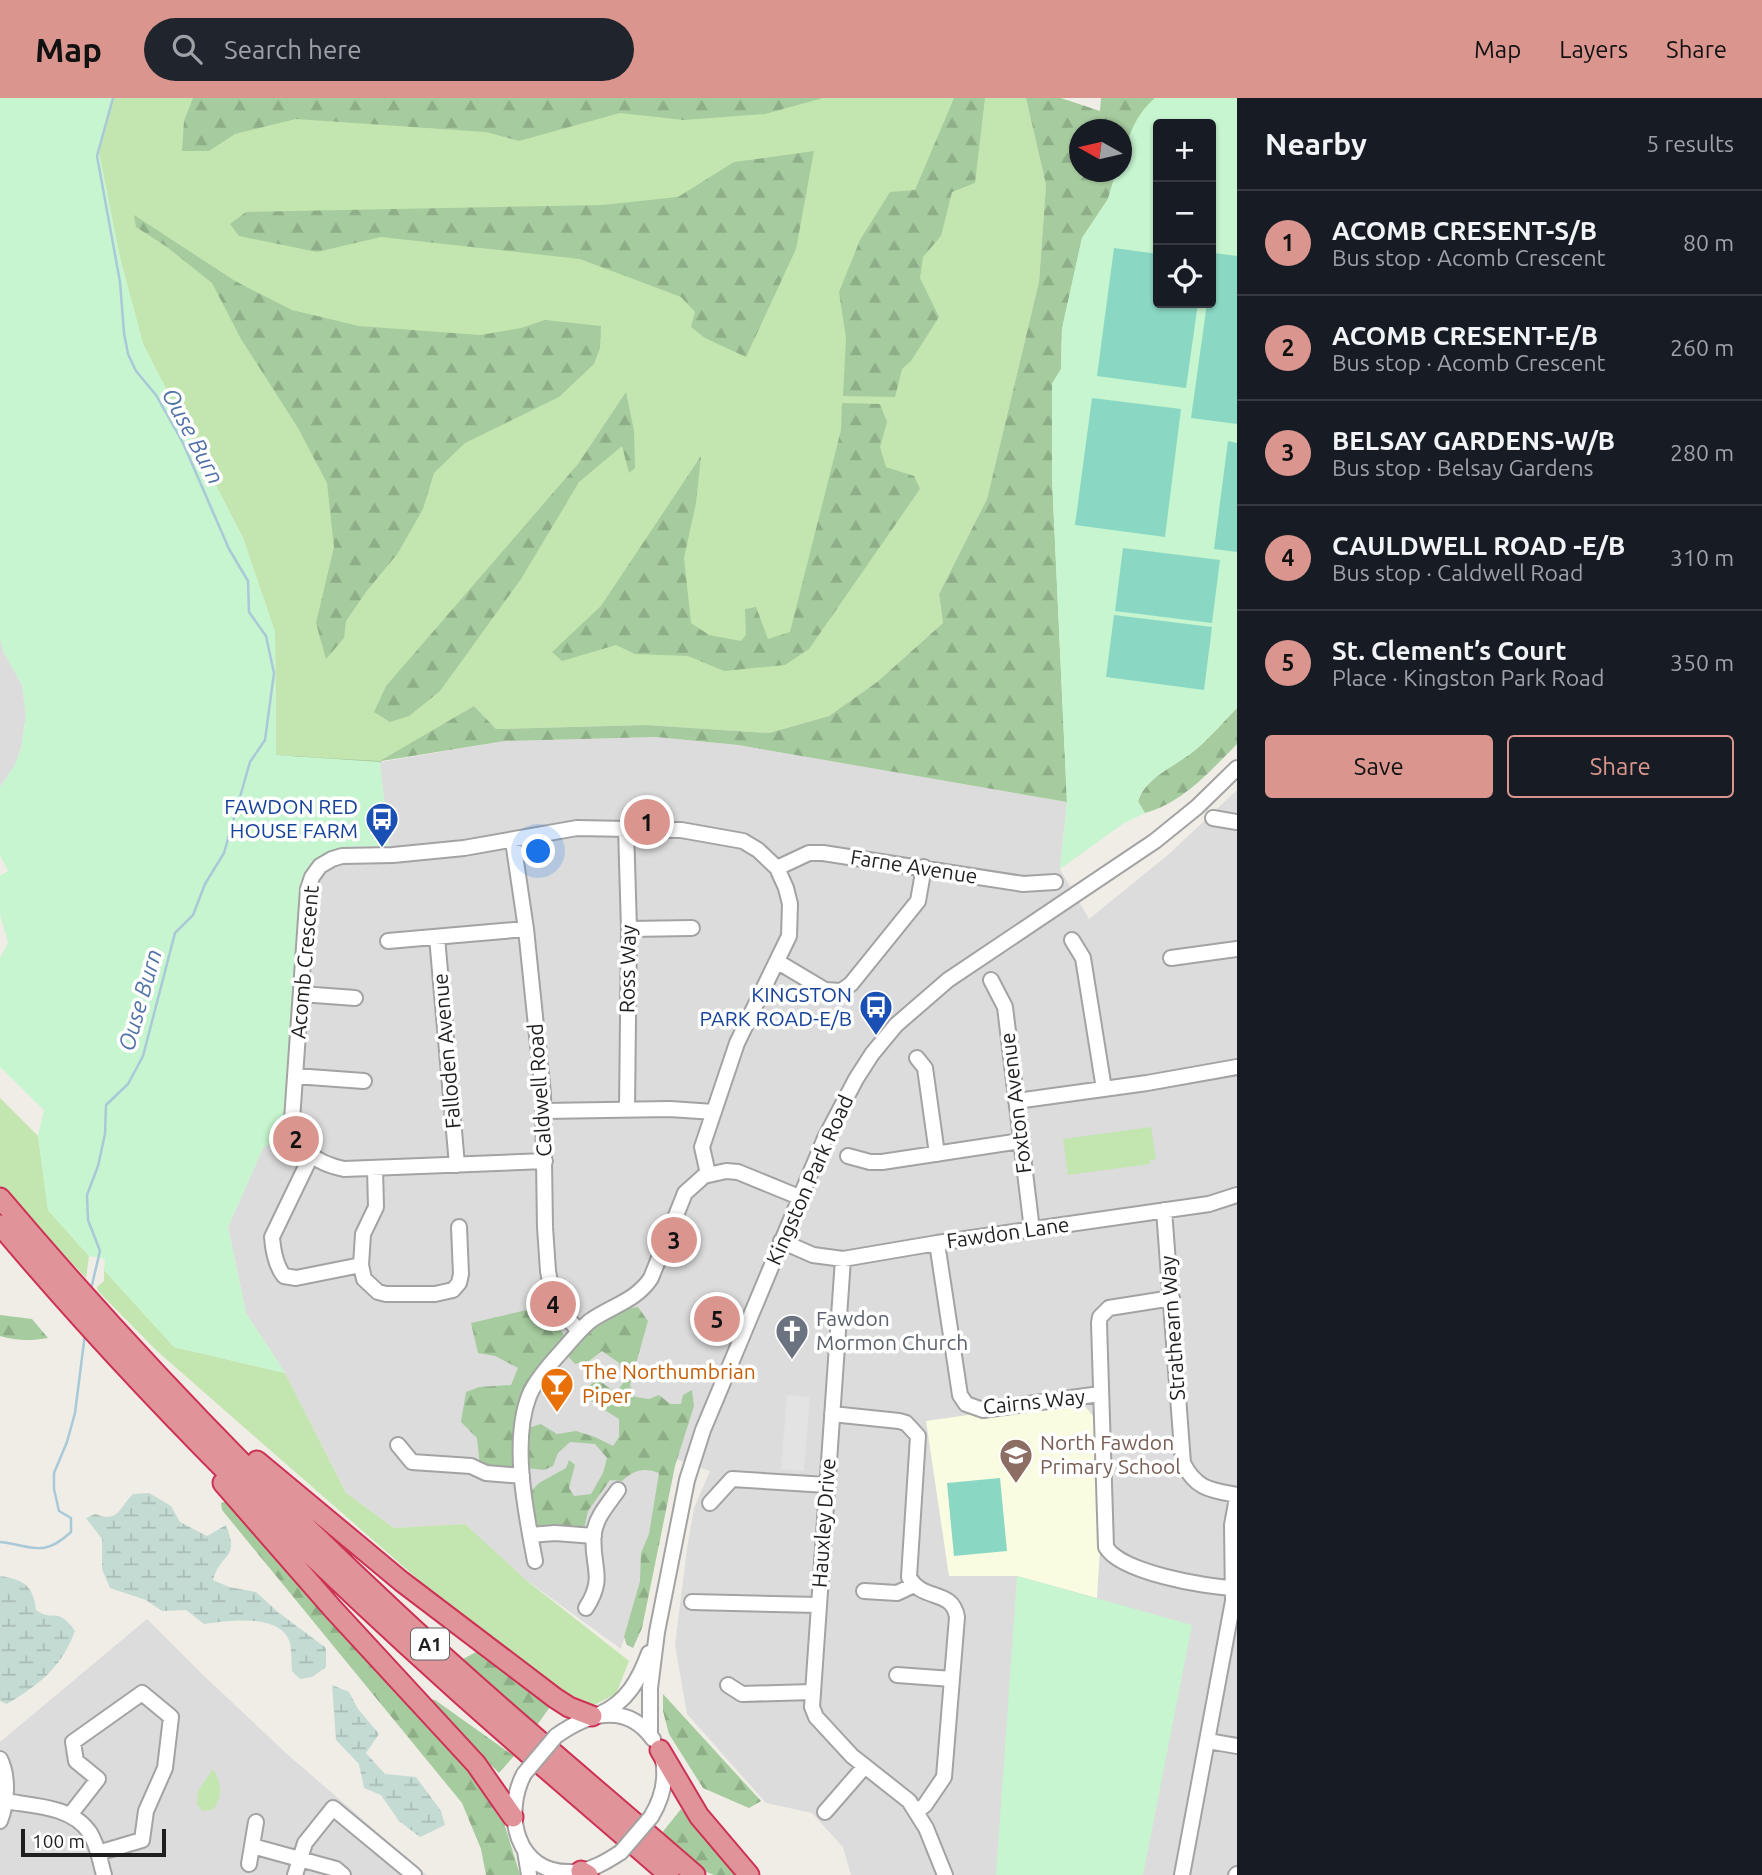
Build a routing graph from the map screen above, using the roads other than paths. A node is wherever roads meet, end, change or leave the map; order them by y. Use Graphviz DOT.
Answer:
graph roads {
  1 [pos="1237,768"];
  2 [pos="1213,818"];
  3 [pos="1237,822"];
  4 [pos="626,828"];
  5 [pos="513,841"];
  6 [pos="924,867"];
  7 [pos="777,869"];
  8 [pos="1055,882"];
  9 [pos="692,928"];
  10 [pos="526,929"];
  11 [pos="629,929"];
  12 [pos="437,937"];
  13 [pos="1072,940"];
  14 [pos="388,941"];
  15 [pos="1237,950"];
  16 [pos="1171,958"];
  17 [pos="778,962"];
  18 [pos="991,980"];
  19 [pos="301,994"];
  20 [pos="355,998"];
  21 [pos="917,1058"];
  22 [pos="1237,1067"];
  23 [pos="295,1076"];
  24 [pos="364,1081"];
  25 [pos="1104,1089"];
  26 [pos="1016,1101"];
  27 [pos="627,1110"];
  28 [pos="543,1111"];
  29 [pos="714,1112"];
  30 [pos="1021,1141"];
  31 [pos="937,1154"];
  32 [pos="311,1156"];
  33 [pos="848,1156"];
  34 [pos="545,1161"];
  35 [pos="457,1165"];
  36 [pos="376,1169"];
  37 [pos="708,1174"];
  38 [pos="1237,1195"];
  39 [pos="799,1197"];
  40 [pos="0,1198"];
  41 [pos="1164,1210"];
  42 [pos="0,1225"];
  43 [pos="459,1227"];
  44 [pos="1032,1230"];
  45 [pos="781,1241"];
  46 [pos="937,1243"];
  47 [pos="843,1259"];
  48 [pos="361,1265"];
  49 [pos="1172,1298"];
  50 [pos="86,1310"];
  51 [pos="579,1331"];
  52 [pos="1100,1394"];
  53 [pos="172,1403"];
  54 [pos="832,1414"];
  55 [pos="398,1445"];
  56 [pos="522,1476"];
  57 [pos="827,1485"];
  58 [pos="1237,1497"];
  59 [pos="618,1499"];
  60 [pos="710,1503"];
  61 [pos="530,1535"];
  62 [pos="594,1536"];
  63 [pos="535,1561"];
  64 [pos="914,1585"];
  65 [pos="1233,1588"];
  66 [pos="864,1591"];
  67 [pos="692,1602"];
  68 [pos="818,1605"];
  69 [pos="586,1608"];
  70 [pos="657,1633"];
  71 [pos="1230,1662"];
  72 [pos="897,1675"];
  73 [pos="952,1679"];
  74 [pos="728,1685"];
  75 [pos="812,1692"];
  76 [pos="595,1715"];
  77 [pos="1208,1741"];
  78 [pos="655,1742"];
  79 [pos="1237,1746"];
  80 [pos="0,1759"];
  81 [pos="865,1766"];
  82 [pos="5,1801"];
  83 [pos="825,1812"];
  84 [pos="916,1812"];
  85 [pos="70,1815"];
  86 [pos="513,1817"];
  87 [pos="0,1821"];
  88 [pos="256,1822"];
  89 [pos="252,1846"];
  90 [pos="525,1851"];
  91 [pos="98,1853"];
  92 [pos="299,1858"];
  93 [pos="249,1864"];
  94 [pos="578,1873"];
  95 [pos="104,1875"];
  96 [pos="295,1875"];
  97 [pos="343,1875"];
  98 [pos="414,1875"];
  99 [pos="529,1875"];
  100 [pos="669,1875"];
  101 [pos="695,1875"];
  102 [pos="749,1875"];
  103 [pos="945,1875"];
  104 [pos="1182,1875"];
  1 -- 39 [label="street, Kingston Park Road"];
  2 -- 3 [label="street"];
  4 -- 5 [label="street, Acomb Crescent"];
  4 -- 7 [label="street, Acomb Crescent"];
  4 -- 11 [label="street, Ross Way"];
  5 -- 10 [label="street, Caldwell Road"];
  5 -- 19 [label="street, Acomb Crescent"];
  6 -- 7 [label="street, Farne Avenue"];
  6 -- 8 [label="street, Farne Avenue"];
  6 -- 17 [label="street"];
  7 -- 17 [label="street, Acomb Crescent"];
  9 -- 11 [label="street"];
  10 -- 12 [label="street"];
  10 -- 28 [label="street, Caldwell Road"];
  11 -- 27 [label="street, Ross Way"];
  12 -- 14 [label="street"];
  12 -- 35 [label="street, Falloden Avenue"];
  13 -- 25 [label="street"];
  15 -- 16 [label="street"];
  17 -- 29 [label="street, Acomb Crescent"];
  18 -- 26 [label="street, Foxton Avenue"];
  19 -- 20 [label="street"];
  19 -- 23 [label="street, Acomb Crescent"];
  21 -- 31 [label="street"];
  22 -- 25 [label="street"];
  23 -- 24 [label="street"];
  23 -- 32 [label="street, Acomb Crescent"];
  25 -- 26 [label="street"];
  26 -- 30 [label="street, Foxton Avenue"];
  27 -- 28 [label="street"];
  27 -- 29 [label="street"];
  28 -- 34 [label="street, Caldwell Road"];
  29 -- 37 [label="street, Acomb Crescent"];
  30 -- 31 [label="street"];
  30 -- 44 [label="street, Foxton Avenue"];
  31 -- 33 [label="street"];
  32 -- 36 [label="street"];
  32 -- 48 [label="street"];
  34 -- 35 [label="street"];
  34 -- 51 [label="street, Caldwell Road"];
  35 -- 36 [label="street"];
  36 -- 48 [label="street"];
  37 -- 39 [label="street"];
  37 -- 51 [label="street"];
  38 -- 41 [label="street, Fawdon Lane"];
  39 -- 45 [label="street, Kingston Park Road"];
  40 -- 50 [label="highway, A1"];
  41 -- 44 [label="street, Fawdon Lane"];
  41 -- 49 [label="street, Strathearn Way"];
  42 -- 50 [label="highway, A1"];
  43 -- 48 [label="street"];
  44 -- 46 [label="street, Fawdon Lane"];
  45 -- 47 [label="street, Fawdon Lane"];
  45 -- 70 [label="street, Kingston Park Road"];
  46 -- 47 [label="street, Fawdon Lane"];
  46 -- 52 [label="street, Cairns Way"];
  47 -- 54 [label="street, Hauxley Drive"];
  49 -- 52 [label="street"];
  49 -- 58 [label="street, Strathearn Way"];
  50 -- 53 [label="highway, A1"];
  51 -- 56 [label="street"];
  52 -- 65 [label="street"];
  53 -- 76 [label="highway, A1"];
  53 -- 86 [label="highway, A1"];
  53 -- 100 [label="highway, A1"];
  53 -- 101 [label="highway, A1"];
  54 -- 57 [label="street, Hauxley Drive"];
  54 -- 64 [label="street"];
  55 -- 56 [label="street"];
  56 -- 61 [label="street"];
  57 -- 60 [label="street"];
  57 -- 68 [label="street, Hauxley Drive"];
  58 -- 65 [label="street"];
  59 -- 62 [label="street"];
  61 -- 62 [label="street"];
  61 -- 63 [label="street"];
  62 -- 69 [label="street"];
  64 -- 66 [label="street"];
  64 -- 73 [label="street"];
  65 -- 71 [label="street"];
  67 -- 68 [label="street"];
  68 -- 75 [label="street, Hauxley Drive"];
  70 -- 76 [label="street, Kingston Park Road"];
  70 -- 78 [label="street, Kingston Park Road"];
  71 -- 77 [label="street"];
  72 -- 73 [label="street"];
  73 -- 84 [label="street"];
  74 -- 75 [label="street"];
  75 -- 81 [label="street, Hauxley Drive"];
  76 -- 78 [label="street"];
  76 -- 86 [label="street, bridge"];
  77 -- 79 [label="street"];
  77 -- 104 [label="street"];
  78 -- 94 [label="street, bridge"];
  78 -- 102 [label="highway"];
  80 -- 82 [label="street"];
  81 -- 83 [label="street"];
  81 -- 84 [label="street, Hauxley Drive"];
  82 -- 85 [label="street"];
  82 -- 87 [label="street"];
  84 -- 103 [label="street, Hauxley Drive"];
  85 -- 91 [label="street"];
  85 -- 91 [label="street"];
  86 -- 90 [label="street"];
  88 -- 89 [label="street"];
  89 -- 92 [label="street"];
  89 -- 93 [label="street"];
  90 -- 94 [label="street"];
  90 -- 99 [label="street"];
  91 -- 95 [label="street"];
  92 -- 96 [label="street"];
  92 -- 97 [label="street"];
  92 -- 98 [label="street"];
}
